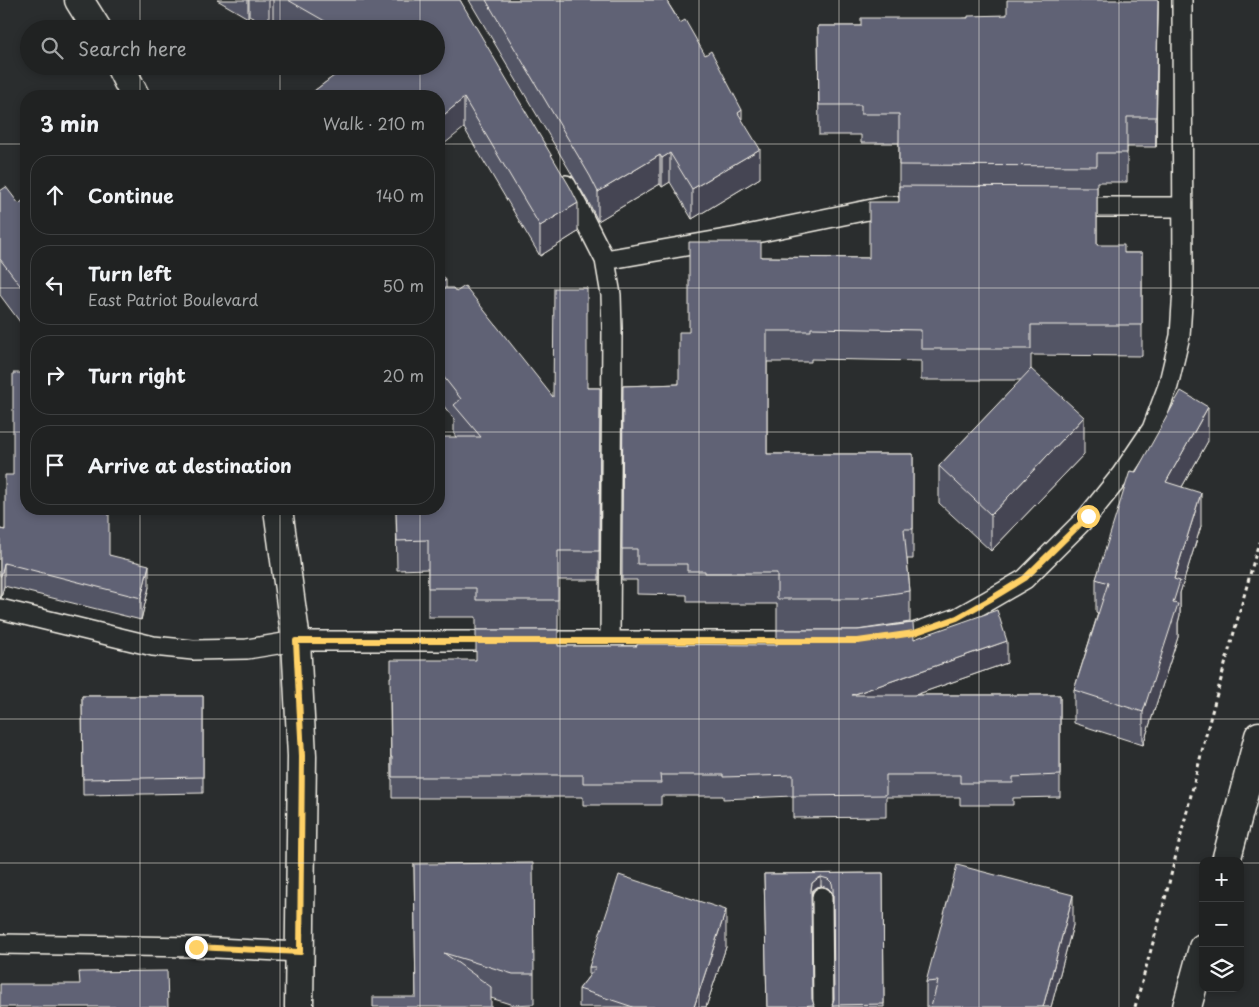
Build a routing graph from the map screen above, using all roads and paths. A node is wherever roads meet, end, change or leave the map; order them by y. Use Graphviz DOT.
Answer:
graph roads {
  1 [pos="79,0"];
  2 [pos="1182,0"];
  3 [pos="91,20"];
  4 [pos="124,75"];
  5 [pos="132,90"];
  6 [pos="556,169"];
  7 [pos="906,206"];
  8 [pos="1054,207"];
  9 [pos="1182,208"];
  10 [pos="605,260"];
  11 [pos="279,515"];
  12 [pos="1259,542"];
  13 [pos="0,609"];
  14 [pos="877,638"];
  15 [pos="296,641"];
  16 [pos="610,641"];
  17 [pos="822,641"];
  18 [pos="1257,754"];
  19 [pos="1227,857"];
  20 [pos="822,897"];
  21 [pos="0,944"];
  22 [pos="300,952"];
  23 [pos="1199,963"];
  24 [pos="299,1007"];
  25 [pos="823,1007"];
  26 [pos="1135,1007"];
  27 [pos="1187,1007"];
  1 -- 3 [label="street"];
  2 -- 9 [label="lane"];
  4 -- 5 [label="street"];
  6 -- 10 [label="lane"];
  7 -- 10 [label="lane"];
  8 -- 9 [label="lane"];
  9 -- 14 [label="lane"];
  10 -- 16 [label="lane"];
  11 -- 15 [label="street"];
  12 -- 26 [label="path"];
  13 -- 15 [label="lane"];
  15 -- 16 [label="lane"];
  15 -- 22 [label="street"];
  16 -- 17 [label="lane"];
  18 -- 19 [label="street"];
  20 -- 25 [label="lane"];
  21 -- 22 [label="lane"];
  22 -- 24 [label="street"];
  23 -- 27 [label="street"];
}
